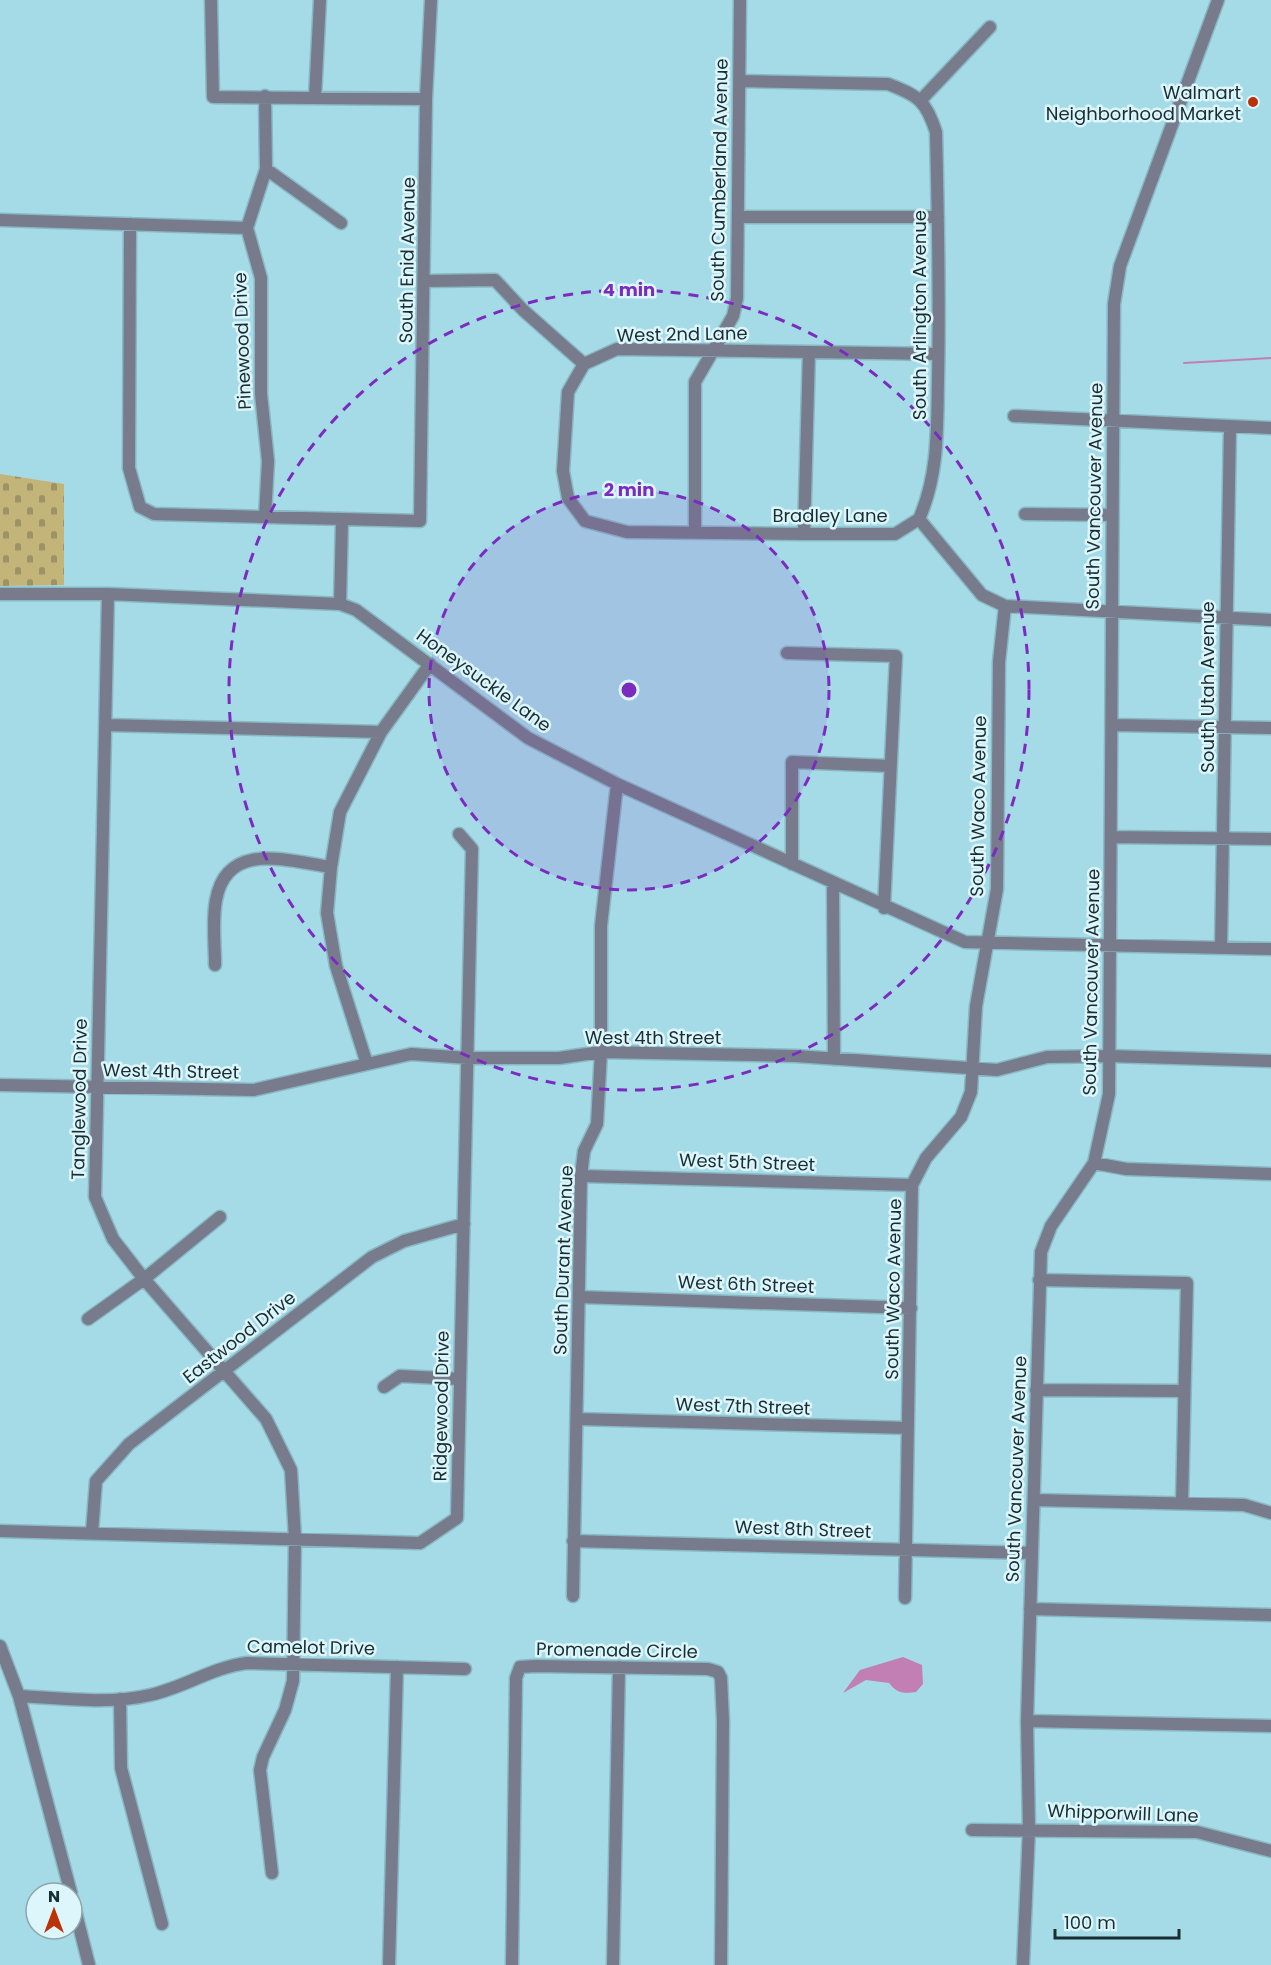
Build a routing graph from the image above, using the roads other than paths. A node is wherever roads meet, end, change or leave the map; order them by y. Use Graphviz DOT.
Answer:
graph roads {
  1 [pos="211,0"];
  2 [pos="320,0"];
  3 [pos="431,0"];
  4 [pos="740,0"];
  5 [pos="1218,0"];
  6 [pos="990,27"];
  7 [pos="739,81"];
  8 [pos="265,96"];
  9 [pos="315,97"];
  10 [pos="426,99"];
  11 [pos="925,105"];
  12 [pos="266,169"];
  13 [pos="738,217"];
  14 [pos="938,218"];
  15 [pos="0,220"];
  16 [pos="341,223"];
  17 [pos="130,224"];
  18 [pos="247,228"];
  19 [pos="425,280"];
  20 [pos="714,351"];
  21 [pos="809,352"];
  22 [pos="938,354"];
  23 [pos="584,364"];
  24 [pos="1014,416"];
  25 [pos="1114,421"];
  26 [pos="1230,426"];
  27 [pos="1271,428"];
  28 [pos="1025,514"];
  29 [pos="1112,515"];
  30 [pos="265,517"];
  31 [pos="920,519"];
  32 [pos="342,520"];
  33 [pos="695,531"];
  34 [pos="804,534"];
  35 [pos="0,594"];
  36 [pos="108,594"];
  37 [pos="340,604"];
  38 [pos="1005,606"];
  39 [pos="1111,613"];
  40 [pos="1225,619"];
  41 [pos="1271,620"];
  42 [pos="787,653"];
  43 [pos="430,664"];
  44 [pos="106,725"];
  45 [pos="1113,725"];
  46 [pos="1225,726"];
  47 [pos="1271,728"];
  48 [pos="381,732"];
  49 [pos="890,766"];
  50 [pos="617,784"];
  51 [pos="459,834"];
  52 [pos="1111,837"];
  53 [pos="1223,838"];
  54 [pos="1271,839"];
  55 [pos="792,864"];
  56 [pos="331,867"];
  57 [pos="833,883"];
  58 [pos="884,908"];
  59 [pos="988,944"];
  60 [pos="1110,947"];
  61 [pos="1221,948"];
  62 [pos="1271,949"];
  63 [pos="215,965"];
  64 [pos="601,1052"];
  65 [pos="1109,1056"];
  66 [pos="468,1058"];
  67 [pos="834,1059"];
  68 [pos="1271,1061"];
  69 [pos="367,1064"];
  70 [pos="972,1069"];
  71 [pos="0,1085"];
  72 [pos="98,1088"];
  73 [pos="1094,1163"];
  74 [pos="1271,1174"];
  75 [pos="581,1176"];
  76 [pos="912,1185"];
  77 [pos="220,1217"];
  78 [pos="464,1224"];
  79 [pos="144,1279"];
  80 [pos="1039,1280"];
  81 [pos="579,1297"];
  82 [pos="911,1308"];
  83 [pos="88,1319"];
  84 [pos="224,1372"];
  85 [pos="460,1379"];
  86 [pos="384,1387"];
  87 [pos="1036,1390"];
  88 [pos="1184,1391"];
  89 [pos="577,1419"];
  90 [pos="908,1428"];
  91 [pos="1034,1500"];
  92 [pos="1182,1503"];
  93 [pos="1271,1513"];
  94 [pos="0,1531"];
  95 [pos="92,1532"];
  96 [pos="295,1538"];
  97 [pos="573,1541"];
  98 [pos="906,1550"];
  99 [pos="1032,1553"];
  100 [pos="573,1596"];
  101 [pos="905,1598"];
  102 [pos="1030,1609"];
  103 [pos="1271,1615"];
  104 [pos="0,1646"];
  105 [pos="293,1664"];
  106 [pos="398,1667"];
  107 [pos="619,1667"];
  108 [pos="465,1669"];
  109 [pos="19,1696"];
  110 [pos="120,1699"];
  111 [pos="1027,1721"];
  112 [pos="1271,1726"];
  113 [pos="1029,1829"];
  114 [pos="972,1830"];
  115 [pos="1271,1851"];
  116 [pos="272,1873"];
  117 [pos="68,1881"];
  118 [pos="162,1924"];
  119 [pos="83,1941"];
  120 [pos="89,1965"];
  121 [pos="389,1965"];
  122 [pos="512,1965"];
  123 [pos="614,1965"];
  124 [pos="721,1965"];
  125 [pos="1023,1965"];
  1 -- 8 [label="street"];
  2 -- 9 [label="street"];
  3 -- 10 [label="street, South Enid Avenue"];
  4 -- 7 [label="street, South Cumberland Avenue"];
  5 -- 25 [label="street, South Vancouver Avenue"];
  6 -- 11 [label="street"];
  7 -- 11 [label="street"];
  7 -- 13 [label="street, South Cumberland Avenue"];
  8 -- 9 [label="street"];
  8 -- 12 [label="street"];
  9 -- 10 [label="street"];
  10 -- 19 [label="street, South Enid Avenue"];
  11 -- 14 [label="street, South Arlington Avenue"];
  12 -- 16 [label="street"];
  12 -- 18 [label="street"];
  13 -- 14 [label="street"];
  13 -- 20 [label="street, South Cumberland Avenue"];
  14 -- 22 [label="street, South Arlington Avenue"];
  15 -- 17 [label="street"];
  17 -- 18 [label="street"];
  17 -- 30 [label="street"];
  18 -- 30 [label="street, Pinewood Drive"];
  19 -- 23 [label="street"];
  19 -- 32 [label="street, South Enid Avenue"];
  20 -- 21 [label="street, West 2nd Lane"];
  20 -- 23 [label="street, West 2nd Lane"];
  20 -- 33 [label="street, South Cumberland Avenue"];
  21 -- 22 [label="street, West 2nd Lane"];
  21 -- 34 [label="street"];
  22 -- 31 [label="street, South Arlington Avenue"];
  23 -- 33 [label="street, Bradley Lane"];
  24 -- 25 [label="street"];
  25 -- 26 [label="street"];
  25 -- 29 [label="street, South Vancouver Avenue"];
  26 -- 27 [label="street"];
  26 -- 40 [label="street, South Utah Avenue"];
  28 -- 29 [label="street"];
  29 -- 39 [label="street, South Vancouver Avenue"];
  30 -- 32 [label="street"];
  31 -- 34 [label="street, Bradley Lane"];
  31 -- 38 [label="street"];
  32 -- 37 [label="street"];
  33 -- 34 [label="street, Bradley Lane"];
  35 -- 36 [label="street, Honeysuckle Lane"];
  36 -- 37 [label="street, Honeysuckle Lane"];
  36 -- 44 [label="street, Tanglewood Drive"];
  37 -- 43 [label="street, Honeysuckle Lane"];
  38 -- 39 [label="street"];
  38 -- 59 [label="street, South Waco Avenue"];
  39 -- 40 [label="street"];
  39 -- 45 [label="street, South Vancouver Avenue"];
  40 -- 41 [label="street"];
  40 -- 46 [label="street, South Utah Avenue"];
  42 -- 49 [label="street"];
  43 -- 48 [label="street"];
  43 -- 50 [label="street, Honeysuckle Lane"];
  44 -- 48 [label="street"];
  44 -- 72 [label="street, Tanglewood Drive"];
  45 -- 46 [label="street"];
  45 -- 52 [label="street, South Vancouver Avenue"];
  46 -- 47 [label="street"];
  46 -- 53 [label="street, South Utah Avenue"];
  48 -- 56 [label="street"];
  49 -- 55 [label="street"];
  49 -- 58 [label="street"];
  50 -- 55 [label="street, Honeysuckle Lane"];
  50 -- 64 [label="street, South Durant Avenue"];
  51 -- 66 [label="street, Ridgewood Drive"];
  52 -- 53 [label="street"];
  52 -- 60 [label="street, South Vancouver Avenue"];
  53 -- 54 [label="street"];
  53 -- 61 [label="street, South Utah Avenue"];
  55 -- 57 [label="street, Honeysuckle Lane"];
  56 -- 63 [label="street"];
  56 -- 69 [label="street"];
  57 -- 58 [label="street, Honeysuckle Lane"];
  57 -- 67 [label="street"];
  58 -- 59 [label="street, Honeysuckle Lane"];
  59 -- 60 [label="street, Honeysuckle Lane"];
  59 -- 70 [label="street, South Waco Avenue"];
  60 -- 61 [label="street, Honeysuckle Lane"];
  60 -- 65 [label="street, South Vancouver Avenue"];
  61 -- 62 [label="street, Honeysuckle Lane"];
  64 -- 66 [label="street, West 4th Street"];
  64 -- 67 [label="street, West 4th Street"];
  64 -- 75 [label="street, South Durant Avenue"];
  65 -- 68 [label="street, West 4th Street"];
  65 -- 70 [label="street, West 4th Street"];
  65 -- 73 [label="street, South Vancouver Avenue"];
  66 -- 69 [label="street, West 4th Street"];
  66 -- 78 [label="street, Ridgewood Drive"];
  67 -- 70 [label="street, West 4th Street"];
  69 -- 72 [label="street, West 4th Street"];
  70 -- 76 [label="street, South Waco Avenue"];
  71 -- 72 [label="street, West 4th Street"];
  72 -- 79 [label="street, Tanglewood Drive"];
  73 -- 74 [label="street"];
  73 -- 80 [label="street, South Vancouver Avenue"];
  75 -- 76 [label="street, West 5th Street"];
  75 -- 81 [label="street, South Durant Avenue"];
  76 -- 82 [label="street, South Waco Avenue"];
  77 -- 79 [label="street"];
  78 -- 84 [label="street, Eastwood Drive"];
  78 -- 85 [label="street, Ridgewood Drive"];
  79 -- 83 [label="street"];
  79 -- 84 [label="street, Tanglewood Drive"];
  80 -- 87 [label="street, South Vancouver Avenue"];
  80 -- 88 [label="street"];
  81 -- 82 [label="street, West 6th Street"];
  81 -- 89 [label="street, South Durant Avenue"];
  82 -- 90 [label="street, South Waco Avenue"];
  84 -- 95 [label="street, Eastwood Drive"];
  84 -- 96 [label="street, Tanglewood Drive"];
  85 -- 86 [label="street"];
  85 -- 96 [label="street, Ridgewood Drive"];
  87 -- 88 [label="street"];
  87 -- 91 [label="street, South Vancouver Avenue"];
  88 -- 92 [label="street"];
  89 -- 90 [label="street, West 7th Street"];
  89 -- 97 [label="street, South Durant Avenue"];
  90 -- 98 [label="street, South Waco Avenue"];
  91 -- 92 [label="street"];
  91 -- 99 [label="street, South Vancouver Avenue"];
  92 -- 93 [label="street"];
  94 -- 95 [label="street, Ridgewood Drive"];
  95 -- 96 [label="street, Ridgewood Drive"];
  96 -- 105 [label="street, Tanglewood Drive"];
  97 -- 98 [label="street, West 8th Street"];
  97 -- 100 [label="street, South Durant Avenue"];
  98 -- 99 [label="street, West 8th Street"];
  98 -- 101 [label="street, South Waco Avenue"];
  99 -- 102 [label="street, South Vancouver Avenue"];
  102 -- 103 [label="street"];
  102 -- 111 [label="street, South Vancouver Avenue"];
  104 -- 109 [label="street"];
  105 -- 106 [label="street, Camelot Drive"];
  105 -- 110 [label="street, Camelot Drive"];
  105 -- 116 [label="street, Tanglewood Drive"];
  106 -- 108 [label="street, Camelot Drive"];
  106 -- 121 [label="street"];
  107 -- 122 [label="street, Promenade Circle"];
  107 -- 123 [label="street"];
  107 -- 124 [label="street, Promenade Circle"];
  109 -- 110 [label="street, Camelot Drive"];
  109 -- 117 [label="street"];
  110 -- 118 [label="street"];
  111 -- 112 [label="street"];
  111 -- 113 [label="street, South Vancouver Avenue"];
  113 -- 114 [label="street, Whipporwill Lane"];
  113 -- 115 [label="street, Whipporwill Lane"];
  113 -- 125 [label="street, South Vancouver Avenue"];
  119 -- 120 [label="street"];
}
